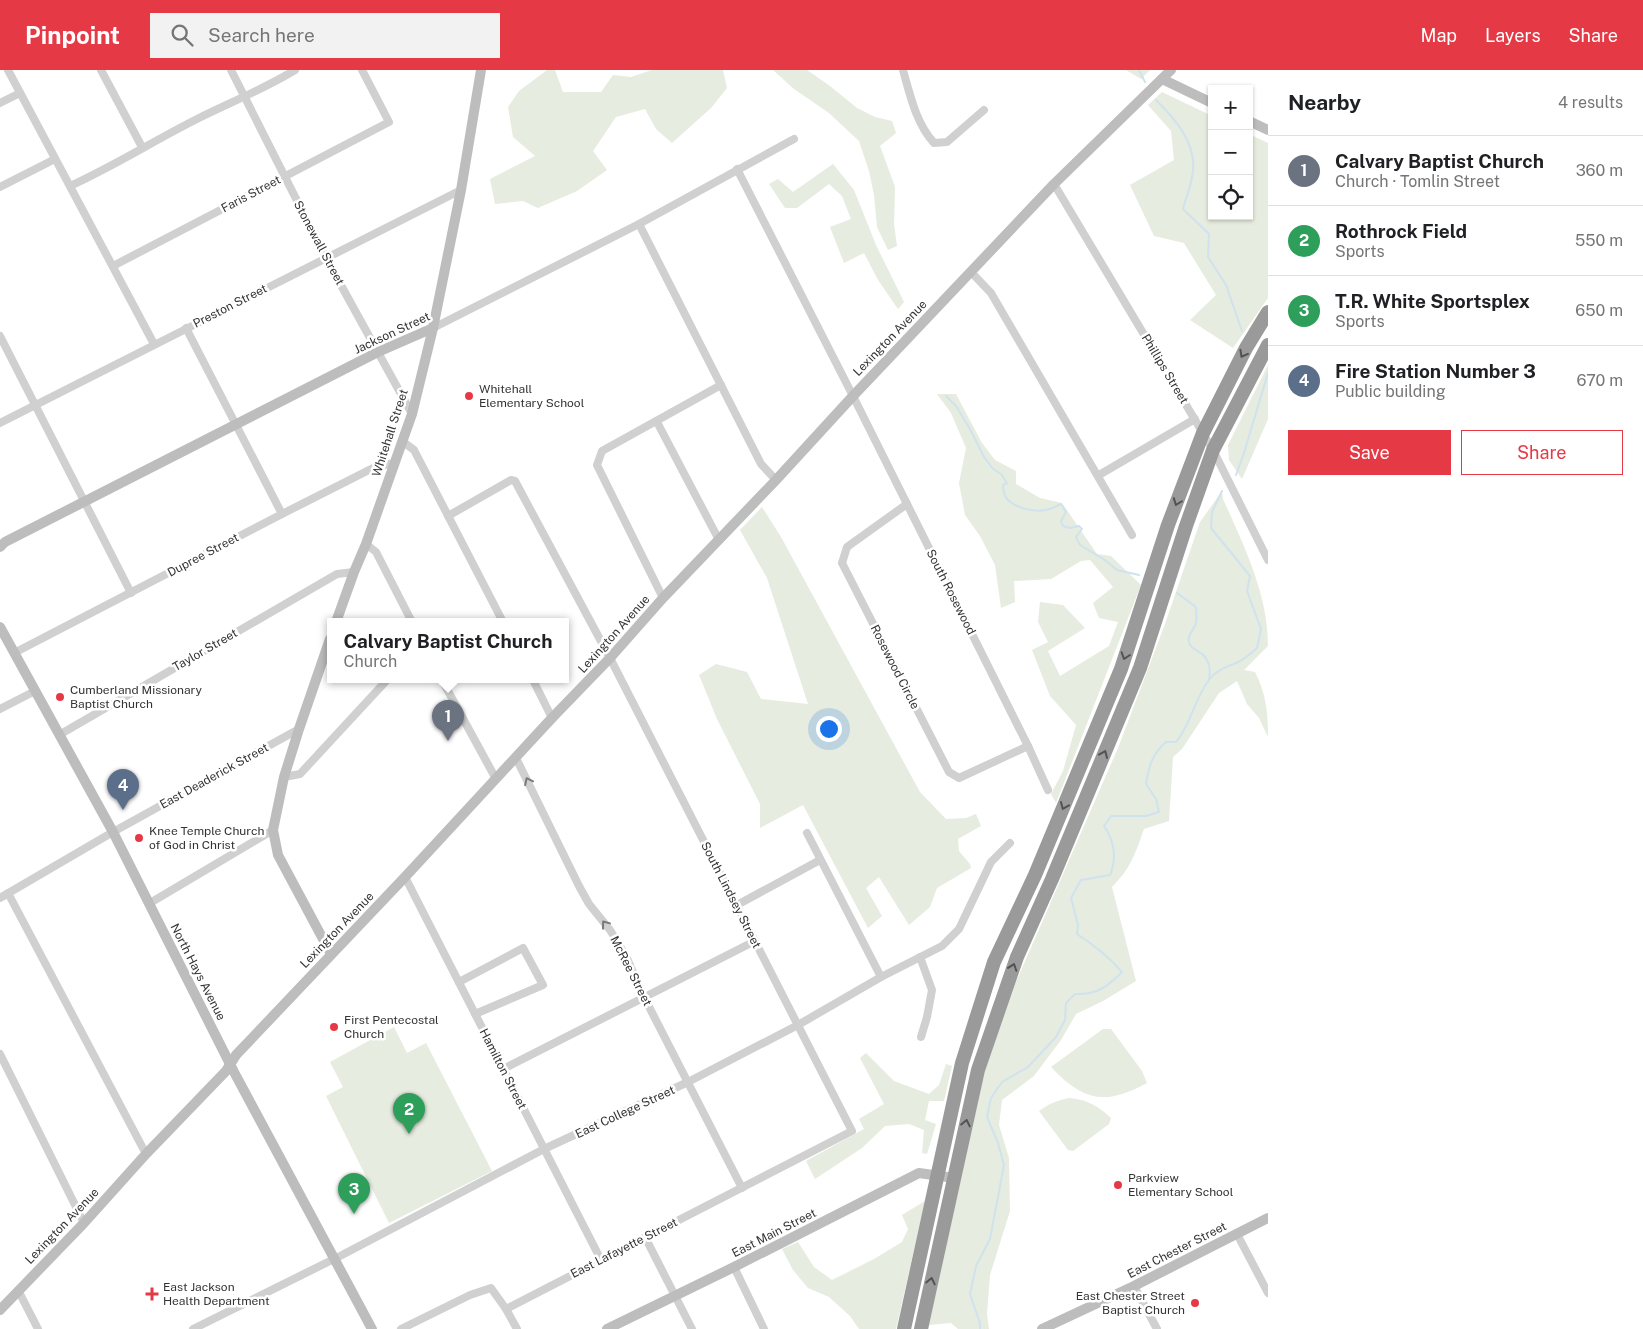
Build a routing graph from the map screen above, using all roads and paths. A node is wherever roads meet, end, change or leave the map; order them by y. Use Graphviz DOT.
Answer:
graph roads {
  1 [pos="8,70"];
  2 [pos="101,70"];
  3 [pos="231,70"];
  4 [pos="295,70"];
  5 [pos="362,70"];
  6 [pos="481,70"];
  7 [pos="903,70"];
  8 [pos="1171,70"];
  9 [pos="1162,79"];
  10 [pos="20,93"];
  11 [pos="245,98"];
  12 [pos="1208,101"];
  13 [pos="0,103"];
  14 [pos="984,110"];
  15 [pos="1253,123"];
  16 [pos="1268,130"];
  17 [pos="794,139"];
  18 [pos="142,147"];
  19 [pos="55,159"];
  20 [pos="737,169"];
  21 [pos="284,176"];
  22 [pos="1054,184"];
  23 [pos="70,186"];
  24 [pos="0,187"];
  25 [pos="462,190"];
  26 [pos="639,224"];
  27 [pos="326,258"];
  28 [pos="113,266"];
  29 [pos="971,272"];
  30 [pos="1268,312"];
  31 [pos="186,328"];
  32 [pos="433,328"];
  33 [pos="0,336"];
  34 [pos="154,344"];
  35 [pos="1268,345"];
  36 [pos="378,352"];
  37 [pos="721,386"];
  38 [pos="853,396"];
  39 [pos="36,405"];
  40 [pos="412,414"];
  41 [pos="1195,420"];
  42 [pos="658,422"];
  43 [pos="0,423"];
  44 [pos="236,425"];
  45 [pos="1203,433"];
  46 [pos="402,441"];
  47 [pos="1213,450"];
  48 [pos="394,463"];
  49 [pos="1099,476"];
  50 [pos="776,480"];
  51 [pos="85,502"];
  52 [pos="906,504"];
  53 [pos="282,514"];
  54 [pos="448,516"];
  55 [pos="1132,535"];
  56 [pos="720,540"];
  57 [pos="366,544"];
  58 [pos="0,547"];
  59 [pos="1268,560"];
  60 [pos="354,572"];
  61 [pos="131,593"];
  62 [pos="663,598"];
  63 [pos="337,618"];
  64 [pos="410,618"];
  65 [pos="501,618"];
  66 [pos="0,627"];
  67 [pos="327,648"];
  68 [pos="14,653"];
  69 [pos="610,658"];
  70 [pos="384,683"];
  71 [pos="444,683"];
  72 [pos="534,683"];
  73 [pos="35,691"];
  74 [pos="0,709"];
  75 [pos="552,718"];
  76 [pos="299,728"];
  77 [pos="59,735"];
  78 [pos="1028,746"];
  79 [pos="516,758"];
  80 [pos="284,777"];
  81 [pos="496,779"];
  82 [pos="1048,790"];
  83 [pos="273,830"];
  84 [pos="114,832"];
  85 [pos="807,833"];
  86 [pos="1010,843"];
  87 [pos="820,860"];
  88 [pos="405,877"];
  89 [pos="8,893"];
  90 [pos="0,898"];
  91 [pos="150,904"];
  92 [pos="737,905"];
  93 [pos="755,941"];
  94 [pos="331,954"];
  95 [pos="920,958"];
  96 [pos="881,977"];
  97 [pos="458,982"];
  98 [pos="644,997"];
  99 [pos="475,1014"];
  100 [pos="798,1025"];
  101 [pos="922,1036"];
  102 [pos="0,1054"];
  103 [pos="231,1065"];
  104 [pos="503,1070"];
  105 [pos="688,1082"];
  106 [pos="852,1131"];
  107 [pos="544,1150"];
  108 [pos="146,1154"];
  109 [pos="938,1175"];
  110 [pos="954,1178"];
  111 [pos="742,1188"];
  112 [pos="1268,1218"];
  113 [pos="84,1223"];
  114 [pos="1237,1234"];
  115 [pos="645,1237"];
  116 [pos="334,1258"];
  117 [pos="601,1260"];
  118 [pos="734,1267"];
  119 [pos="1134,1286"];
  120 [pos="18,1290"];
  121 [pos="1268,1293"];
  122 [pos="675,1295"];
  123 [pos="506,1308"];
  124 [pos="0,1310"];
  125 [pos="38,1329"];
  126 [pos="193,1329"];
  127 [pos="372,1329"];
  128 [pos="401,1329"];
  129 [pos="517,1329"];
  130 [pos="607,1329"];
  131 [pos="692,1329"];
  132 [pos="764,1329"];
  133 [pos="904,1329"];
  134 [pos="921,1329"];
  135 [pos="1042,1329"];
  136 [pos="1157,1329"];
  1 -- 10 [label="street"];
  2 -- 18 [label="street"];
  3 -- 11 [label="street, Stonewall Street"];
  4 -- 11 [label="street"];
  5 -- 21 [label="street, Faris Street"];
  6 -- 25 [label="street, Whitehall Street"];
  7 -- 14 [label="street"];
  8 -- 9 [label="street, Lexington Avenue"];
  9 -- 12 [label="street"];
  9 -- 22 [label="street, Lexington Avenue"];
  10 -- 13 [label="street"];
  10 -- 19 [label="street"];
  11 -- 18 [label="street"];
  11 -- 21 [label="street, Stonewall Street"];
  15 -- 16 [label="street"];
  17 -- 20 [label="street, Jackson Street"];
  18 -- 23 [label="street"];
  19 -- 23 [label="street"];
  19 -- 24 [label="street"];
  20 -- 26 [label="street, Jackson Street"];
  20 -- 38 [label="street, South Rosewood"];
  21 -- 27 [label="street, Stonewall Street"];
  21 -- 28 [label="street, Faris Street"];
  22 -- 29 [label="street, Lexington Avenue"];
  22 -- 41 [label="street, Phillips Street"];
  23 -- 28 [label="street"];
  25 -- 27 [label="street, Preston Street"];
  25 -- 32 [label="street, Whitehall Street"];
  26 -- 32 [label="street, Jackson Street"];
  26 -- 37 [label="street"];
  27 -- 31 [label="street, Preston Street"];
  27 -- 36 [label="street, Stonewall Street"];
  28 -- 34 [label="street"];
  29 -- 38 [label="street, Lexington Avenue"];
  29 -- 49 [label="street"];
  30 -- 45 [label="highway, one-way"];
  31 -- 34 [label="street, Preston Street"];
  31 -- 44 [label="street"];
  32 -- 36 [label="street, Jackson Street"];
  32 -- 40 [label="street, Whitehall Street"];
  33 -- 39 [label="street"];
  34 -- 39 [label="street, Preston Street"];
  35 -- 47 [label="highway"];
  36 -- 40 [label="street, Stonewall Street"];
  36 -- 44 [label="street, Jackson Street"];
  37 -- 42 [label="street"];
  37 -- 50 [label="street"];
  38 -- 50 [label="street, Lexington Avenue"];
  38 -- 52 [label="street, South Rosewood"];
  39 -- 43 [label="street, Preston Street"];
  39 -- 51 [label="street"];
  40 -- 46 [label="street, Whitehall Street"];
  41 -- 45 [label="street, Phillips Street"];
  41 -- 49 [label="street"];
  42 -- 56 [label="street"];
  42 -- 62 [label="street"];
  44 -- 51 [label="street, Jackson Street"];
  44 -- 53 [label="street"];
  45 -- 47 [label="street, Phillips Street"];
  45 -- 109 [label="highway, one-way"];
  46 -- 48 [label="street, Whitehall Street"];
  46 -- 54 [label="street"];
  47 -- 59 [label="street, Phillips Street"];
  110 -- 47 [label="highway, one-way"];
  48 -- 53 [label="street, Dupree Street"];
  48 -- 57 [label="street, Whitehall Street"];
  49 -- 55 [label="street"];
  50 -- 56 [label="street, Lexington Avenue"];
  51 -- 58 [label="street, Jackson Street"];
  51 -- 61 [label="street"];
  52 -- 78 [label="street, South Rosewood"];
  52 -- 78 [label="street, Rosewood Circle"];
  53 -- 61 [label="street, Dupree Street"];
  54 -- 65 [label="street"];
  54 -- 69 [label="street, South Lindsey Street"];
  56 -- 62 [label="street, Lexington Avenue"];
  57 -- 60 [label="street, Whitehall Street"];
  57 -- 64 [label="street"];
  60 -- 63 [label="street, Whitehall Street"];
  60 -- 77 [label="street, Taylor Street"];
  61 -- 68 [label="street, Dupree Street"];
  62 -- 69 [label="street, Lexington Avenue"];
  66 -- 68 [label="street, North Hays Avenue"];
  67 -- 76 [label="street"];
  68 -- 73 [label="street, North Hays Avenue"];
  69 -- 75 [label="street, Lexington Avenue"];
  69 -- 92 [label="street, South Lindsey Street"];
  70 -- 80 [label="street"];
  71 -- 81 [label="street"];
  72 -- 75 [label="street"];
  73 -- 74 [label="street"];
  73 -- 77 [label="street, North Hays Avenue"];
  75 -- 79 [label="street, Lexington Avenue"];
  76 -- 80 [label="street"];
  76 -- 84 [label="street, East Deaderick Street"];
  77 -- 84 [label="street, North Hays Avenue"];
  78 -- 82 [label="street, South Rosewood"];
  79 -- 81 [label="street, Lexington Avenue"];
  98 -- 79 [label="street, McRee Street, one-way"];
  80 -- 83 [label="street"];
  81 -- 88 [label="street, Lexington Avenue"];
  83 -- 91 [label="street"];
  83 -- 94 [label="street"];
  84 -- 89 [label="street, East Deaderick Street"];
  84 -- 91 [label="street, North Hays Avenue"];
  85 -- 87 [label="street"];
  86 -- 95 [label="street, East College Street"];
  87 -- 92 [label="street"];
  87 -- 96 [label="street"];
  88 -- 94 [label="street, Lexington Avenue"];
  88 -- 97 [label="street, Hamilton Street"];
  89 -- 90 [label="street, East Deaderick Street"];
  89 -- 108 [label="street"];
  91 -- 103 [label="street, North Hays Avenue"];
  92 -- 93 [label="street, South Lindsey Street"];
  93 -- 98 [label="street"];
  93 -- 100 [label="street, South Lindsey Street"];
  94 -- 103 [label="street, Lexington Avenue"];
  95 -- 96 [label="street, East College Street"];
  95 -- 101 [label="street"];
  96 -- 100 [label="street, East College Street"];
  97 -- 99 [label="street, Hamilton Street"];
  97 -- 99 [label="street"];
  98 -- 104 [label="street"];
  98 -- 105 [label="street, McRee Street"];
  99 -- 104 [label="street, Hamilton Street"];
  100 -- 105 [label="street, East College Street"];
  100 -- 106 [label="street, South Lindsey Street"];
  102 -- 113 [label="street"];
  103 -- 108 [label="street, Lexington Avenue"];
  103 -- 116 [label="street, North Hays Avenue"];
  104 -- 107 [label="street, Hamilton Street"];
  105 -- 107 [label="street, East College Street"];
  105 -- 111 [label="street, McRee Street"];
  106 -- 111 [label="street, East Lafayette Street"];
  107 -- 116 [label="street, East College Street"];
  107 -- 117 [label="street, Hamilton Street"];
  108 -- 113 [label="street, Lexington Avenue"];
  109 -- 110 [label="street, East Main Street"];
  109 -- 118 [label="street, East Main Street"];
  109 -- 133 [label="highway"];
  134 -- 110 [label="highway, one-way"];
  111 -- 115 [label="street, East Lafayette Street"];
  112 -- 114 [label="street, East Chester Street"];
  113 -- 120 [label="street, Lexington Avenue"];
  114 -- 119 [label="street, East Chester Street"];
  114 -- 121 [label="street"];
  115 -- 117 [label="street, East Lafayette Street"];
  115 -- 122 [label="street"];
  116 -- 126 [label="street, East College Street"];
  116 -- 127 [label="street, North Hays Avenue"];
  117 -- 123 [label="street, East Lafayette Street"];
  118 -- 122 [label="street, East Main Street"];
  118 -- 132 [label="street"];
  119 -- 135 [label="street, East Chester Street"];
  119 -- 136 [label="street"];
  120 -- 124 [label="street, Lexington Avenue"];
  120 -- 125 [label="street"];
  122 -- 130 [label="street, East Main Street"];
  122 -- 131 [label="street"];
  123 -- 128 [label="street"];
  123 -- 129 [label="street"];
}
